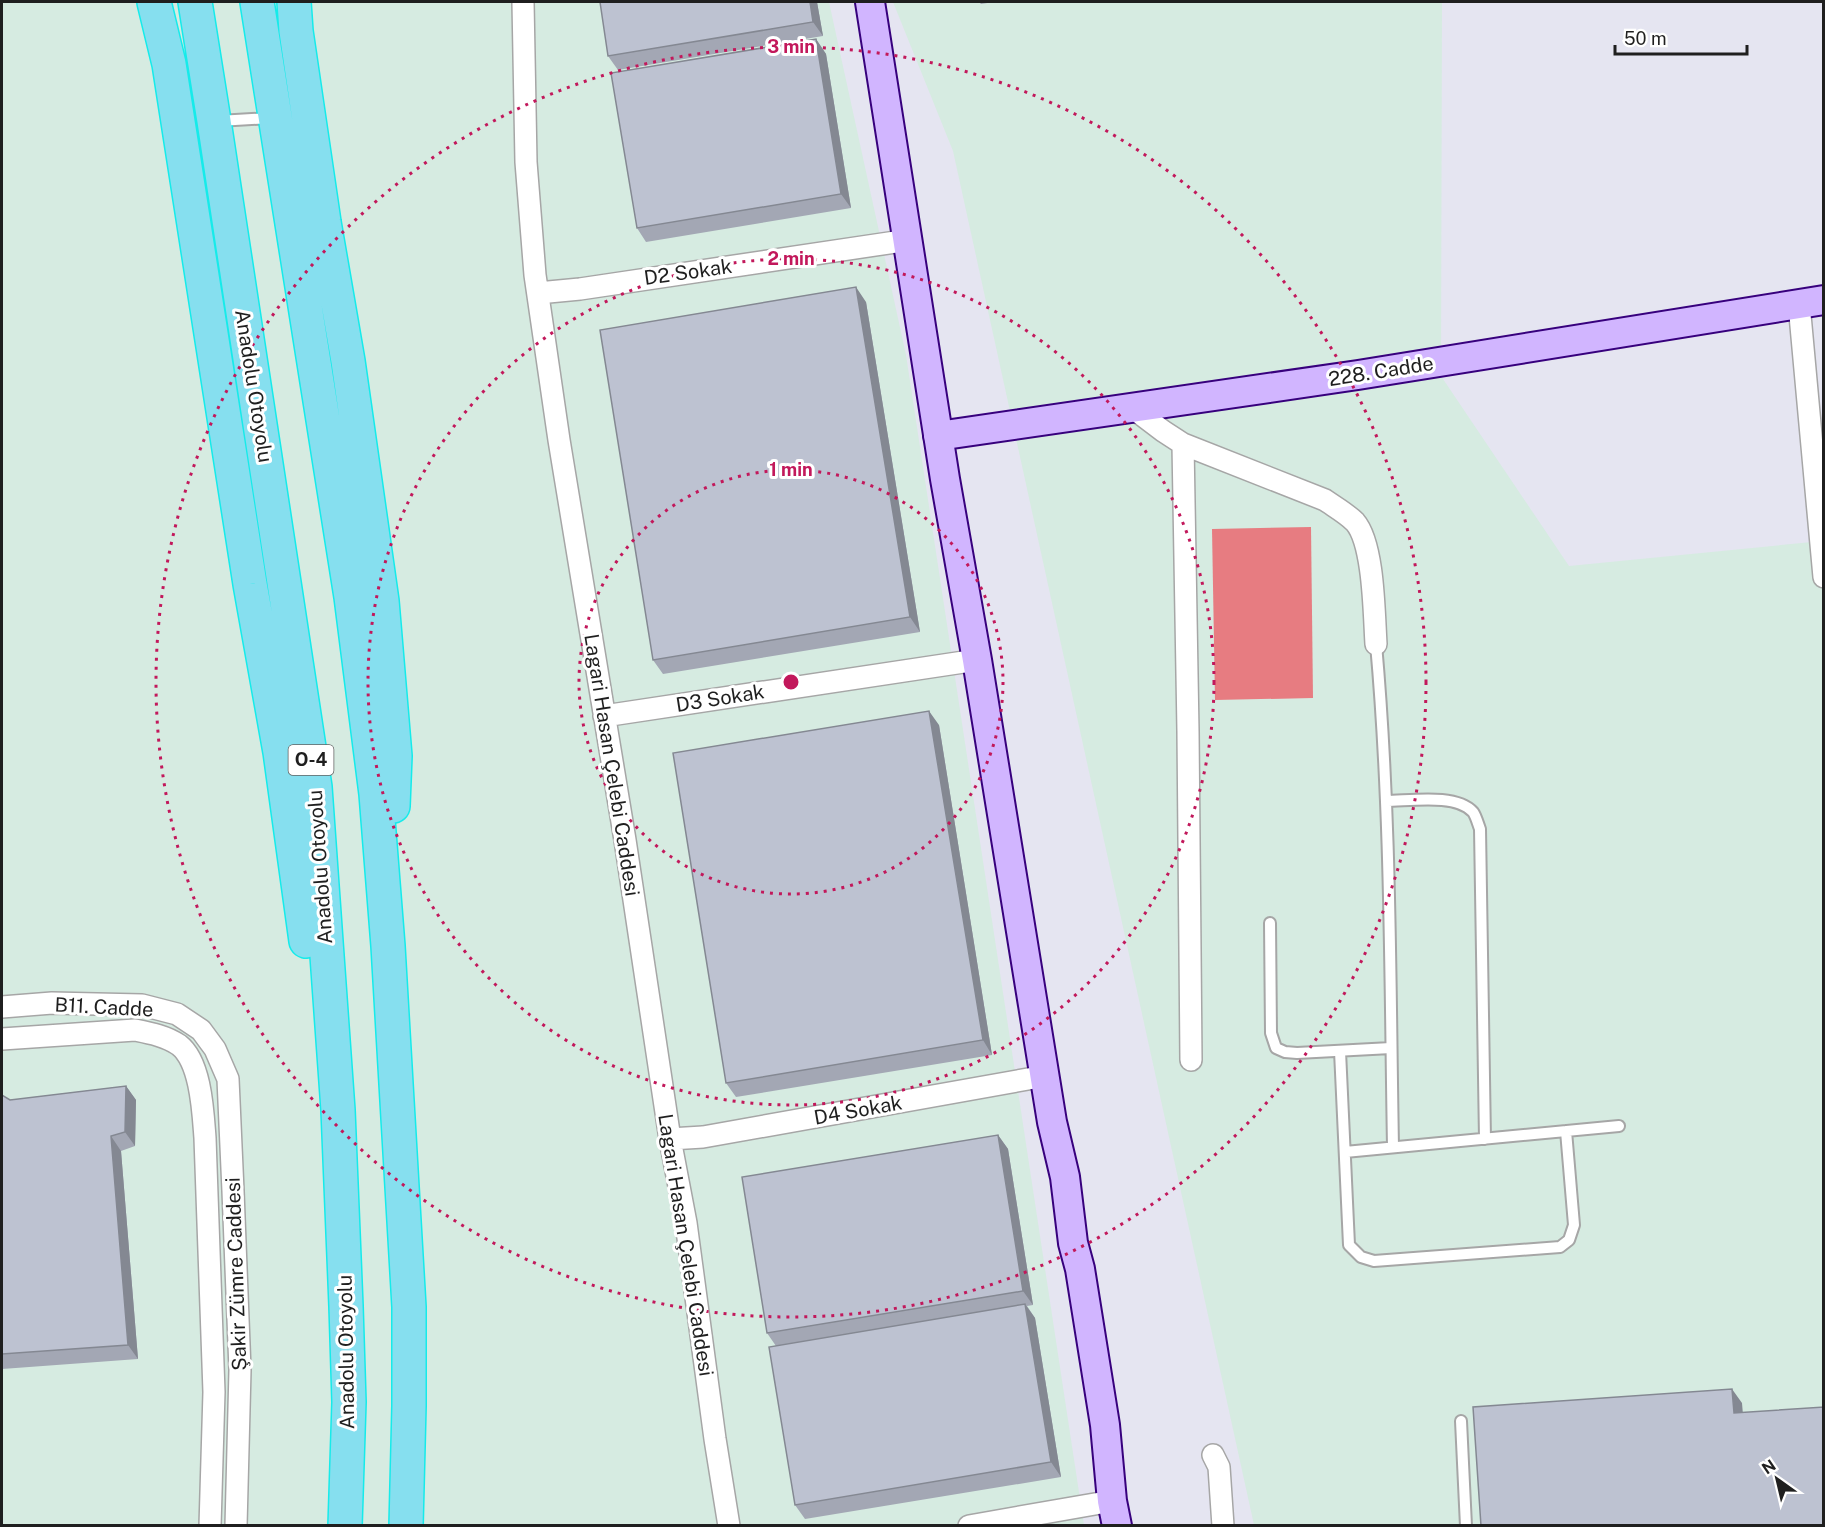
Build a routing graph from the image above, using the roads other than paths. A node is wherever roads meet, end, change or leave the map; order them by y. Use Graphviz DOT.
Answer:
graph roads {
  1 [pos="154,2"];
  2 [pos="161,2"];
  3 [pos="195,2"];
  4 [pos="257,2"];
  5 [pos="523,2"];
  6 [pos="870,2"];
  7 [pos="294,12"];
  8 [pos="169,64"];
  9 [pos="276,117"];
  10 [pos="214,121"];
  11 [pos="909,240"];
  12 [pos="538,293"];
  13 [pos="1811,302"];
  14 [pos="1134,409"];
  15 [pos="938,436"];
  16 [pos="1183,444"];
  17 [pos="1824,577"];
  18 [pos="1376,644"];
  19 [pos="977,660"];
  20 [pos="604,716"];
  21 [pos="1386,801"];
  22 [pos="1270,923"];
  23 [pos="388,946"];
  24 [pos="2,1007"];
  25 [pos="201,1030"];
  26 [pos="2,1039"];
  27 [pos="180,1046"];
  28 [pos="1391,1048"];
  29 [pos="1340,1051"];
  30 [pos="1191,1060"];
  31 [pos="1045,1076"];
  32 [pos="1619,1126"];
  33 [pos="1566,1131"];
  34 [pos="670,1139"];
  35 [pos="1485,1139"];
  36 [pos="1393,1147"];
  37 [pos="1345,1152"];
  38 [pos="342,1212"];
  39 [pos="1461,1421"];
  40 [pos="1213,1455"];
  41 [pos="1114,1513"];
  42 [pos="210,1526"];
  43 [pos="236,1526"];
  44 [pos="345,1526"];
  45 [pos="405,1526"];
  46 [pos="729,1526"];
  47 [pos="969,1526"];
  48 [pos="1223,1526"];
  49 [pos="1466,1526"];
  1 -- 8 [label="highway"];
  2 -- 8 [label="highway"];
  3 -- 10 [label="highway, Anadolu Otoyolu / O-4"];
  4 -- 9 [label="highway"];
  5 -- 12 [label="street, Lagari Hasan Çelebi Caddesi"];
  6 -- 11 [label="street"];
  7 -- 23 [label="highway"];
  8 -- 38 [label="highway"];
  9 -- 10 [label="lane"];
  9 -- 23 [label="highway"];
  10 -- 38 [label="highway, Anadolu Otoyolu / O-4"];
  11 -- 12 [label="street, D2 Sokak"];
  11 -- 15 [label="street"];
  12 -- 20 [label="street, Lagari Hasan Çelebi Caddesi"];
  13 -- 14 [label="street, 228. Cadde"];
  13 -- 17 [label="street"];
  14 -- 15 [label="street, 228. Cadde"];
  14 -- 16 [label="street"];
  15 -- 19 [label="street"];
  16 -- 18 [label="street"];
  16 -- 30 [label="street"];
  18 -- 21 [label="lane"];
  19 -- 20 [label="street, D3 Sokak"];
  19 -- 31 [label="street"];
  20 -- 34 [label="street, Lagari Hasan Çelebi Caddesi"];
  21 -- 28 [label="lane"];
  21 -- 35 [label="lane"];
  22 -- 29 [label="lane"];
  23 -- 45 [label="highway"];
  24 -- 25 [label="street, B11. Cadde"];
  25 -- 43 [label="street, Şakir Zümre Caddesi"];
  26 -- 27 [label="street, B11. Cadde"];
  27 -- 42 [label="street, Şakir Zümre Caddesi"];
  28 -- 29 [label="lane"];
  28 -- 36 [label="lane"];
  29 -- 37 [label="lane"];
  31 -- 34 [label="street, D4 Sokak"];
  31 -- 41 [label="street"];
  32 -- 33 [label="lane"];
  33 -- 35 [label="lane"];
  33 -- 37 [label="lane"];
  34 -- 46 [label="street, Lagari Hasan Çelebi Caddesi"];
  35 -- 36 [label="lane"];
  36 -- 37 [label="lane"];
  38 -- 44 [label="highway, Anadolu Otoyolu / O-4"];
  39 -- 49 [label="lane"];
  40 -- 48 [label="street"];
  41 -- 47 [label="street"];
}
